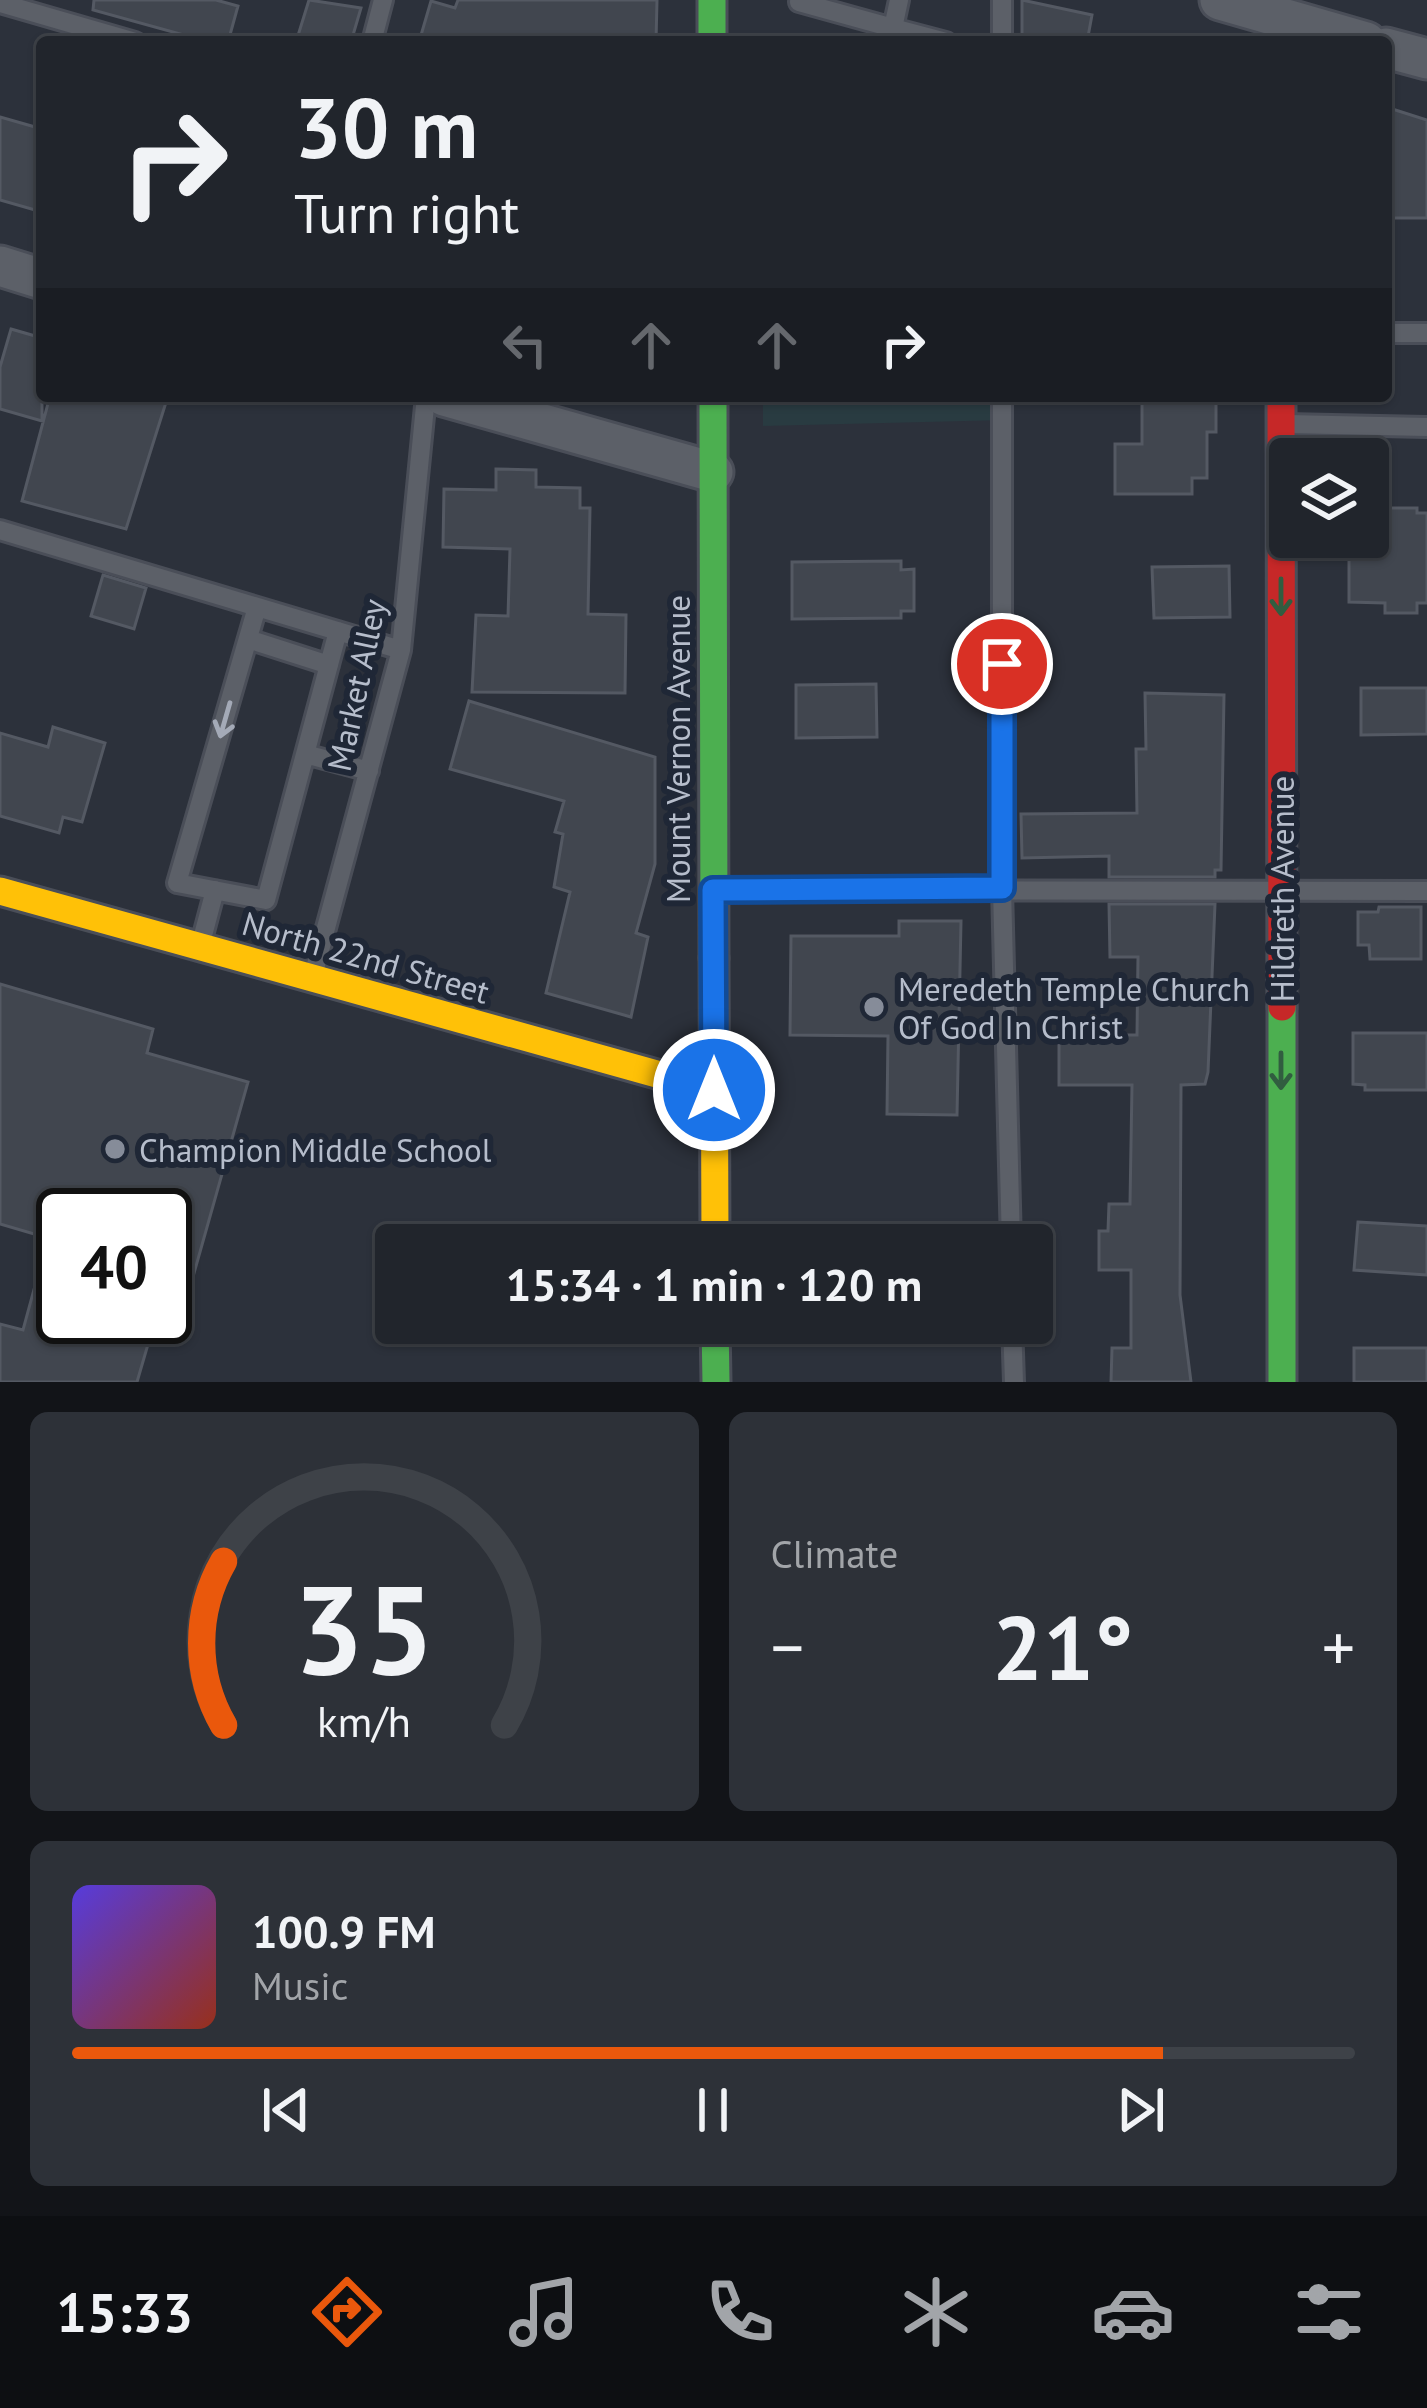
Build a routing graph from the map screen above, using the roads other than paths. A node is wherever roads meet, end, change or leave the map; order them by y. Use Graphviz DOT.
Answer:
graph roads {
  1 [pos="383,0"];
  2 [pos="712,0"];
  3 [pos="899,0"];
  4 [pos="1002,0"];
  5 [pos="1220,0"];
  6 [pos="799,2"];
  7 [pos="0,3"];
  8 [pos="893,28"];
  9 [pos="1284,30"];
  10 [pos="114,36"];
  11 [pos="374,36"];
  12 [pos="712,36"];
  13 [pos="923,36"];
  14 [pos="1002,36"];
  15 [pos="1325,36"];
  16 [pos="1392,50"];
  17 [pos="1427,59"];
  18 [pos="0,266"];
  19 [pos="36,277"];
  20 [pos="1392,333"];
  21 [pos="1427,333"];
  22 [pos="425,402"];
  23 [pos="465,402"];
  24 [pos="713,402"];
  25 [pos="1002,402"];
  26 [pos="1281,410"];
  27 [pos="1427,427"];
  28 [pos="713,472"];
  29 [pos="0,530"];
  30 [pos="257,607"];
  31 [pos="338,631"];
  32 [pos="248,639"];
  33 [pos="401,650"];
  34 [pos="329,665"];
  35 [pos="305,754"];
  36 [pos="368,771"];
  37 [pos="1002,888"];
  38 [pos="214,890"];
  39 [pos="713,890"];
  40 [pos="1281,890"];
  41 [pos="0,891"];
  42 [pos="1427,891"];
  43 [pos="200,948"];
  44 [pos="311,980"];
  45 [pos="714,1090"];
  46 [pos="715,1224"];
  47 [pos="1010,1224"];
  48 [pos="716,1344"];
  49 [pos="1013,1344"];
  50 [pos="716,1382"];
  51 [pos="1014,1382"];
  52 [pos="1282,1382"];
  1 -- 11 [label="lane"];
  2 -- 12 [label="street"];
  3 -- 8 [label="lane"];
  4 -- 14 [label="lane"];
  5 -- 9 [label="street"];
  6 -- 8 [label="lane"];
  7 -- 10 [label="lane"];
  8 -- 13 [label="lane"];
  9 -- 15 [label="street"];
  16 -- 17 [label="street"];
  18 -- 19 [label="street"];
  20 -- 21 [label="lane"];
  22 -- 33 [label="lane, Market Alley"];
  23 -- 28 [label="street"];
  24 -- 28 [label="street, Mount Vernon Avenue"];
  25 -- 37 [label="lane"];
  26 -- 27 [label="lane"];
  26 -- 40 [label="street, Hildreth Avenue, one-way"];
  28 -- 39 [label="street, Mount Vernon Avenue"];
  29 -- 30 [label="lane"];
  30 -- 31 [label="lane"];
  30 -- 32 [label="lane"];
  31 -- 33 [label="lane"];
  31 -- 34 [label="lane"];
  32 -- 34 [label="lane"];
  32 -- 38 [label="lane, one-way"];
  33 -- 36 [label="lane, Market Alley"];
  34 -- 35 [label="lane"];
  35 -- 36 [label="lane"];
  35 -- 38 [label="lane"];
  36 -- 44 [label="lane, Market Alley"];
  37 -- 39 [label="lane"];
  37 -- 40 [label="lane"];
  37 -- 47 [label="lane"];
  38 -- 43 [label="lane"];
  39 -- 45 [label="street, Mount Vernon Avenue"];
  40 -- 42 [label="lane"];
  40 -- 52 [label="street, Hildreth Avenue, one-way"];
  41 -- 43 [label="street, North 22nd Street"];
  43 -- 44 [label="street, North 22nd Street"];
  44 -- 45 [label="street, North 22nd Street"];
  45 -- 46 [label="street, Mount Vernon Avenue"];
  48 -- 50 [label="street"];
  49 -- 51 [label="lane"];
}
